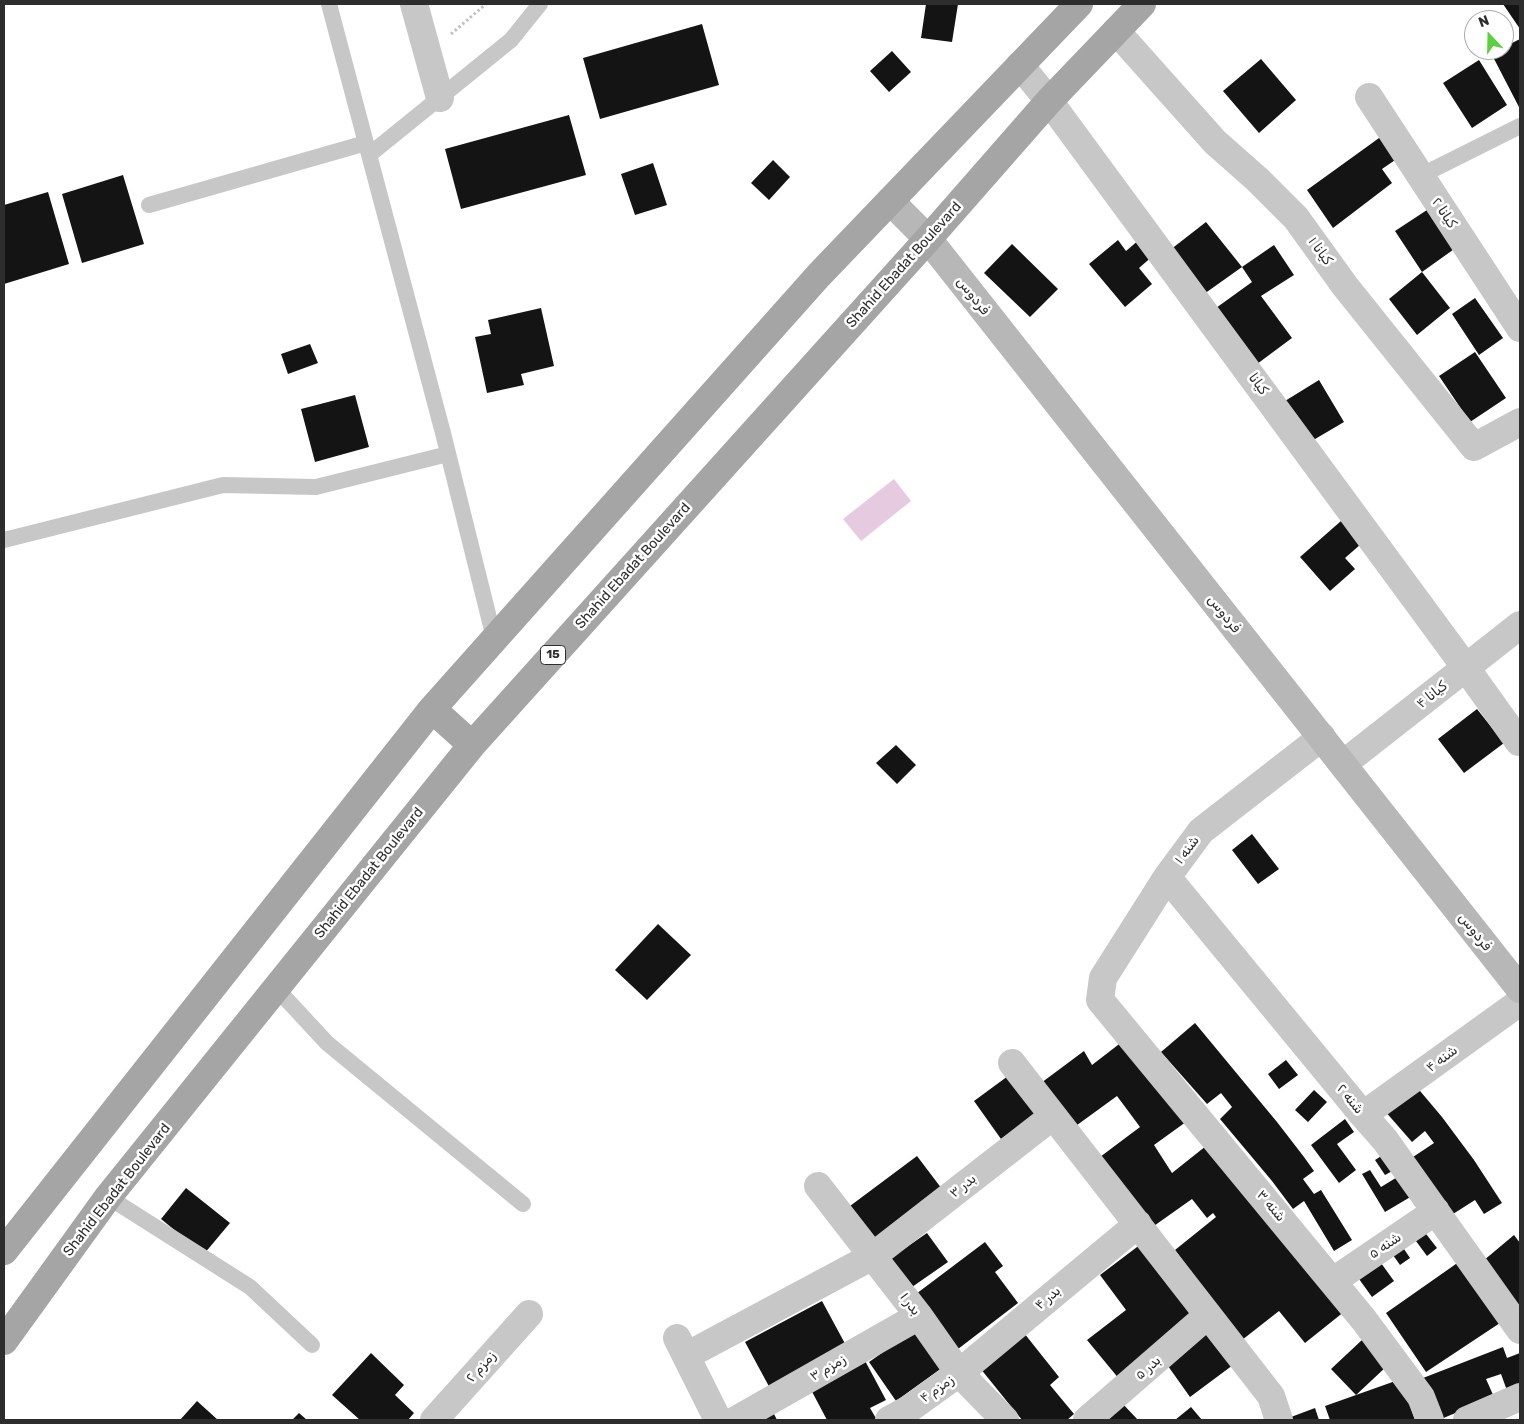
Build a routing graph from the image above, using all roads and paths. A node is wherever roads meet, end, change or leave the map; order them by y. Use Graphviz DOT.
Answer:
graph roads {
  1 [pos="329,4"];
  2 [pos="414,4"];
  3 [pos="486,4"];
  4 [pos="540,4"];
  5 [pos="1142,4"];
  6 [pos="1070,7"];
  7 [pos="1116,30"];
  8 [pos="428,54"];
  9 [pos="1020,65"];
  10 [pos="1369,97"];
  11 [pos="440,98"];
  12 [pos="1049,101"];
  13 [pos="1520,126"];
  14 [pos="367,149"];
  15 [pos="1420,176"];
  16 [pos="890,201"];
  17 [pos="149,205"];
  18 [pos="928,239"];
  19 [pos="1519,323"];
  20 [pos="1520,422"];
  21 [pos="448,454"];
  22 [pos="4,540"];
  23 [pos="1520,625"];
  24 [pos="494,638"];
  25 [pos="1466,668"];
  26 [pos="432,709"];
  27 [pos="1322,737"];
  28 [pos="1519,742"];
  29 [pos="472,745"];
  30 [pos="1343,764"];
  31 [pos="1168,876"];
  32 [pos="276,988"];
  33 [pos="1520,989"];
  34 [pos="1100,1000"];
  35 [pos="1520,1002"];
  36 [pos="1012,1063"];
  37 [pos="1363,1115"];
  38 [pos="1053,1116"];
  39 [pos="818,1186"];
  40 [pos="108,1197"];
  41 [pos="523,1204"];
  42 [pos="1436,1211"];
  43 [pos="1138,1224"];
  44 [pos="5,1247"];
  45 [pos="873,1256"];
  46 [pos="1333,1281"];
  47 [pos="529,1314"];
  48 [pos="1208,1315"];
  49 [pos="919,1316"];
  50 [pos="1520,1330"];
  51 [pos="4,1340"];
  52 [pos="312,1345"];
  53 [pos="959,1373"];
  54 [pos="1520,1397"];
  55 [pos="434,1420"];
  56 [pos="718,1420"];
  57 [pos="736,1420"];
  58 [pos="889,1420"];
  59 [pos="1005,1420"];
  60 [pos="1087,1420"];
  61 [pos="1279,1420"];
  62 [pos="1430,1420"];
  63 [pos="1467,1420"];
  1 -- 14 [label="lane"];
  2 -- 8 [label="street"];
  3 -- 8 [label="path"];
  4 -- 11 [label="lane"];
  5 -- 7 [label="main road, Shahid Ebadat Boulevard / 15"];
  6 -- 9 [label="main road"];
  7 -- 12 [label="main road, Shahid Ebadat Boulevard / 15"];
  7 -- 20 [label="street, کیانا ۱"];
  8 -- 11 [label="street"];
  9 -- 12 [label="street, کیانا"];
  9 -- 16 [label="main road"];
  10 -- 15 [label="street, کیانا ۲"];
  11 -- 14 [label="lane"];
  12 -- 18 [label="main road, Shahid Ebadat Boulevard / 15"];
  12 -- 25 [label="street, کیانا"];
  13 -- 15 [label="lane"];
  14 -- 17 [label="lane"];
  14 -- 21 [label="lane"];
  15 -- 19 [label="street, کیانا ۲"];
  16 -- 18 [label="street, فردوس"];
  16 -- 24 [label="main road"];
  18 -- 27 [label="street, فردوس"];
  18 -- 29 [label="main road, Shahid Ebadat Boulevard / 15"];
  21 -- 22 [label="lane"];
  21 -- 24 [label="lane"];
  23 -- 25 [label="street, کیانا ۴"];
  24 -- 26 [label="main road"];
  25 -- 28 [label="street, کیانا"];
  25 -- 30 [label="street, کیانا ۴"];
  26 -- 29 [label="main road"];
  26 -- 44 [label="main road"];
  27 -- 30 [label="street, فردوس"];
  27 -- 31 [label="street, شنه ۱"];
  29 -- 32 [label="main road, Shahid Ebadat Boulevard / 15"];
  30 -- 33 [label="street, فردوس"];
  31 -- 34 [label="street, شنه ۱"];
  31 -- 37 [label="street, شنه ۲"];
  32 -- 40 [label="main road, Shahid Ebadat Boulevard / 15"];
  32 -- 41 [label="lane"];
  34 -- 46 [label="street, شنه ۳"];
  35 -- 37 [label="street, شنه ۴"];
  36 -- 38 [label="street"];
  37 -- 42 [label="street, شنه ۲"];
  38 -- 43 [label="street"];
  38 -- 45 [label="street, بدر ۳"];
  39 -- 45 [label="street, بدر ۱"];
  40 -- 51 [label="main road, Shahid Ebadat Boulevard / 15"];
  40 -- 52 [label="lane"];
  42 -- 46 [label="street, شنه ۵"];
  42 -- 50 [label="street, شنه ۲"];
  43 -- 48 [label="street"];
  43 -- 53 [label="street, بدر ۴"];
  45 -- 49 [label="street, بدر ۱"];
  45 -- 56 [label="street, بدر ۳"];
  46 -- 62 [label="street, شنه ۳"];
  47 -- 55 [label="street, زمزم ۲"];
  48 -- 60 [label="street, بدر ۵"];
  48 -- 61 [label="street"];
  49 -- 53 [label="street, بدر ۱"];
  49 -- 57 [label="street, زمزم ۳"];
  53 -- 58 [label="street, زمزم ۴"];
  53 -- 59 [label="street, بدر ۱"];
  54 -- 63 [label="street"];
}
